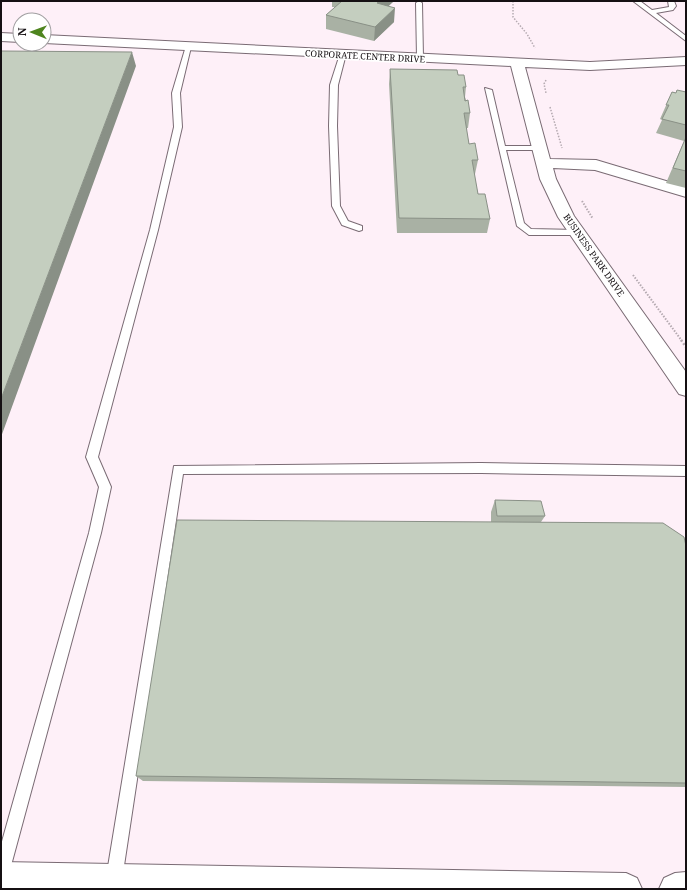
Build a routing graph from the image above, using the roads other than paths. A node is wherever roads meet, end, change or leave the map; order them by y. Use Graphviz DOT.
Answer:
graph roads {
  1 [pos="636,1"];
  2 [pos="671,1"];
  3 [pos="419,3"];
  4 [pos="652,12"];
  5 [pos="1,37"];
  6 [pos="12,38"];
  7 [pos="52,39"];
  8 [pos="686,39"];
  9 [pos="188,47"];
  10 [pos="343,54"];
  11 [pos="420,58"];
  12 [pos="686,61"];
  13 [pos="517,63"];
  14 [pos="488,90"];
  15 [pos="502,148"];
  16 [pos="542,156"];
  17 [pos="686,192"];
  18 [pos="359,228"];
  19 [pos="577,233"];
  20 [pos="686,388"];
  21 [pos="686,471"];
  22 [pos="1,873"];
  23 [pos="1,878"];
  24 [pos="114,884"];
  25 [pos="370,887"];
  26 [pos="686,888"];
  27 [pos="626,889"];
  28 [pos="675,889"];
  1 -- 4 [label="lane"];
  2 -- 4 [label="lane"];
  3 -- 11 [label="lane"];
  4 -- 8 [label="lane"];
  5 -- 6 [label="street"];
  7 -- 9 [label="street, CORPORATE CENTER DRIVE"];
  9 -- 10 [label="street, CORPORATE CENTER DRIVE"];
  9 -- 22 [label="lane"];
  10 -- 11 [label="street, CORPORATE CENTER DRIVE"];
  10 -- 18 [label="lane"];
  11 -- 13 [label="street, CORPORATE CENTER DRIVE"];
  12 -- 13 [label="street, CORPORATE CENTER DRIVE"];
  13 -- 16 [label="street, BUSINESS PARK DRIVE"];
  14 -- 15 [label="lane"];
  15 -- 16 [label="lane"];
  15 -- 19 [label="lane"];
  16 -- 17 [label="street"];
  16 -- 19 [label="street, BUSINESS PARK DRIVE"];
  19 -- 20 [label="street, BUSINESS PARK DRIVE"];
  21 -- 24 [label="lane"];
  23 -- 24 [label="street"];
  24 -- 25 [label="street"];
  25 -- 27 [label="street"];
  26 -- 28 [label="street"];
}
